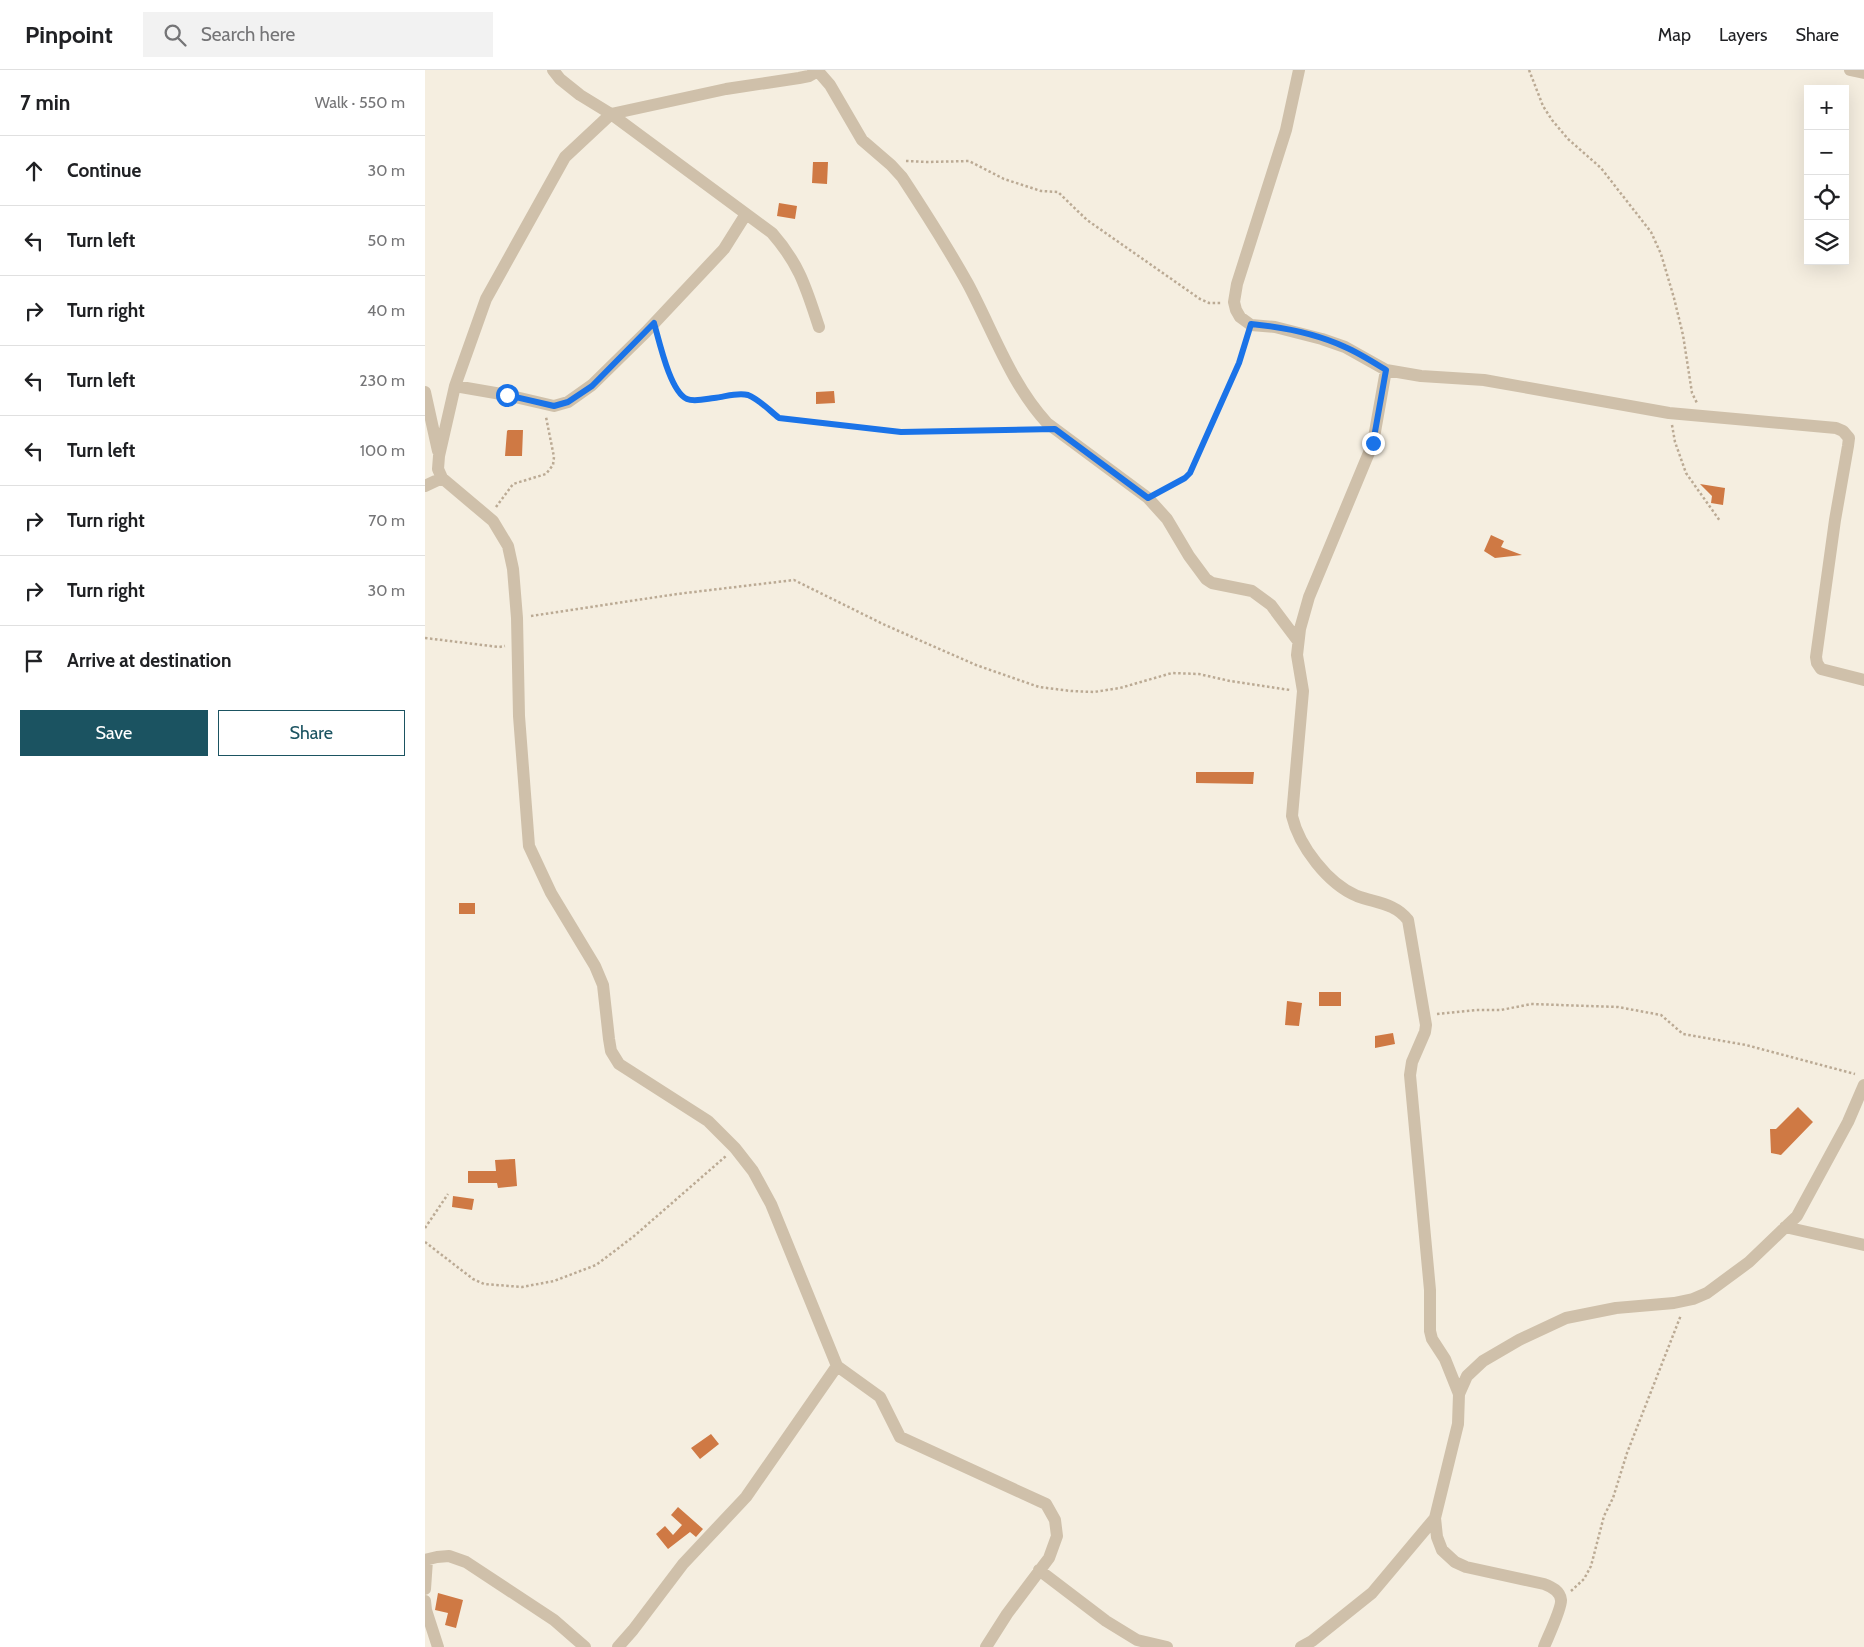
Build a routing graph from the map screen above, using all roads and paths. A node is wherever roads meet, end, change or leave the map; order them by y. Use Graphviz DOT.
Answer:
graph roads {
  1 [pos="553,70"];
  2 [pos="818,70"];
  3 [pos="832,70"];
  4 [pos="1299,70"];
  5 [pos="1529,70"];
  6 [pos="1850,70"];
  7 [pos="1864,73"];
  8 [pos="830,85"];
  9 [pos="611,114"];
  10 [pos="883,157"];
  11 [pos="746,214"];
  12 [pos="1234,302"];
  13 [pos="654,323"];
  14 [pos="1251,324"];
  15 [pos="819,327"];
  16 [pos="1386,370"];
  17 [pos="455,386"];
  18 [pos="425,392"];
  19 [pos="554,406"];
  20 [pos="1669,413"];
  21 [pos="1711,416"];
  22 [pos="1055,429"];
  23 [pos="439,456"];
  24 [pos="442,478"];
  25 [pos="425,486"];
  26 [pos="1148,498"];
  27 [pos="486,515"];
  28 [pos="1720,521"];
  29 [pos="517,618"];
  30 [pos="516,637"];
  31 [pos="425,638"];
  32 [pos="1298,641"];
  33 [pos="1864,680"];
  34 [pos="1303,691"];
  35 [pos="1425,1015"];
  36 [pos="1855,1074"];
  37 [pos="1864,1085"];
  38 [pos="735,1148"];
  39 [pos="448,1194"];
  40 [pos="1785,1227"];
  41 [pos="425,1228"];
  42 [pos="425,1242"];
  43 [pos="1864,1245"];
  44 [pos="1687,1300"];
  45 [pos="837,1366"];
  46 [pos="1459,1394"];
  47 [pos="1435,1518"];
  48 [pos="426,1560"];
  49 [pos="1039,1570"];
  50 [pos="425,1588"];
  51 [pos="1560,1599"];
  52 [pos="425,1601"];
  53 [pos="1138,1644"];
  54 [pos="438,1647"];
  55 [pos="585,1647"];
  56 [pos="618,1647"];
  57 [pos="986,1647"];
  58 [pos="1167,1647"];
  59 [pos="1301,1647"];
  60 [pos="1544,1647"];
  1 -- 9 [label="street"];
  2 -- 8 [label="street"];
  2 -- 9 [label="street"];
  3 -- 8 [label="street"];
  4 -- 12 [label="street"];
  5 -- 21 [label="path"];
  6 -- 7 [label="street"];
  8 -- 10 [label="street"];
  9 -- 11 [label="street"];
  9 -- 17 [label="street"];
  10 -- 12 [label="path"];
  10 -- 22 [label="street"];
  11 -- 13 [label="street"];
  11 -- 15 [label="street"];
  12 -- 14 [label="street"];
  13 -- 19 [label="street"];
  13 -- 22 [label="path"];
  14 -- 16 [label="street"];
  14 -- 26 [label="path"];
  16 -- 20 [label="street"];
  16 -- 32 [label="street"];
  17 -- 19 [label="street"];
  17 -- 23 [label="street"];
  18 -- 23 [label="street"];
  19 -- 27 [label="path"];
  20 -- 21 [label="street"];
  20 -- 28 [label="path"];
  21 -- 33 [label="street"];
  22 -- 26 [label="street"];
  23 -- 24 [label="street"];
  24 -- 25 [label="street"];
  24 -- 27 [label="street"];
  26 -- 32 [label="street"];
  27 -- 29 [label="street"];
  29 -- 30 [label="street"];
  29 -- 34 [label="path"];
  30 -- 31 [label="path"];
  30 -- 38 [label="street"];
  32 -- 34 [label="street"];
  34 -- 35 [label="street"];
  35 -- 36 [label="path"];
  35 -- 46 [label="street"];
  37 -- 40 [label="street"];
  38 -- 42 [label="path"];
  38 -- 45 [label="street"];
  39 -- 41 [label="path"];
  40 -- 43 [label="street"];
  40 -- 44 [label="street"];
  44 -- 46 [label="street"];
  44 -- 51 [label="path"];
  45 -- 49 [label="street"];
  45 -- 56 [label="street"];
  46 -- 47 [label="street"];
  47 -- 51 [label="street"];
  47 -- 59 [label="street"];
  48 -- 50 [label="street"];
  48 -- 55 [label="street"];
  49 -- 53 [label="street"];
  49 -- 57 [label="street"];
  51 -- 60 [label="street"];
  52 -- 54 [label="street"];
  53 -- 58 [label="street"];
}
